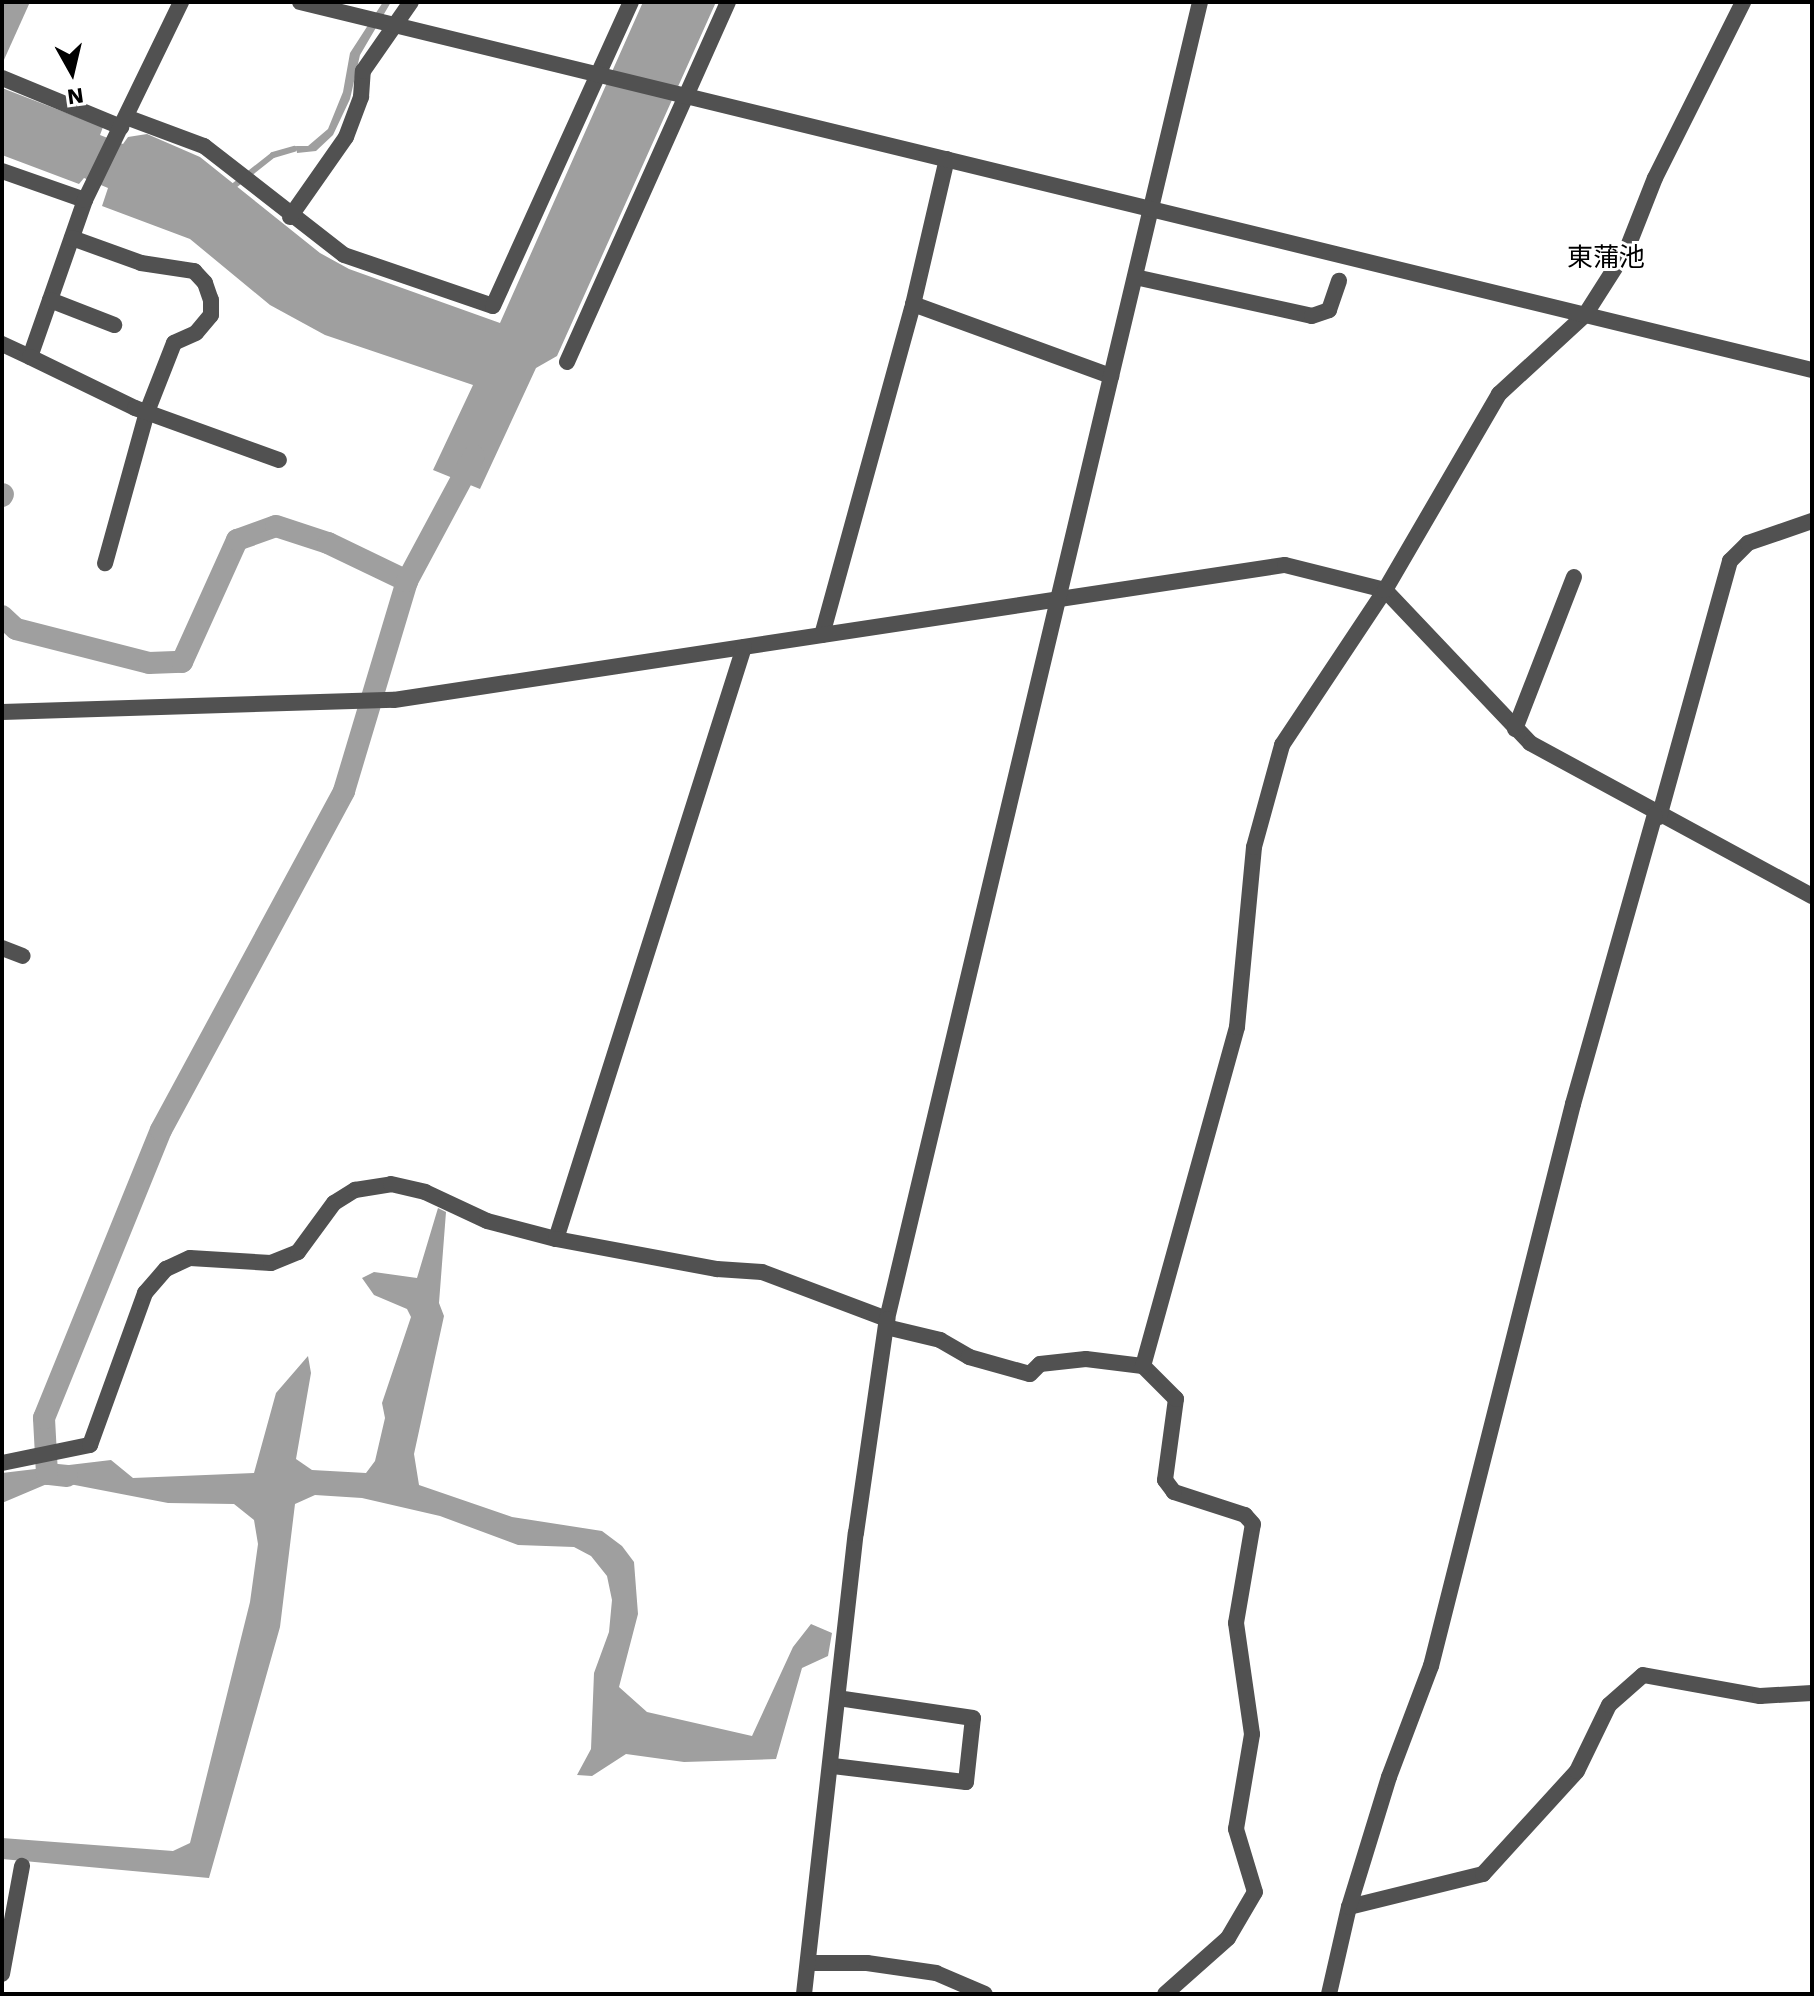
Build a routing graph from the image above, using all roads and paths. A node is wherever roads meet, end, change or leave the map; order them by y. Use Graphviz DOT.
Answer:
graph roads {
  1 [pos="181,2"];
  2 [pos="300,2"];
  3 [pos="411,2"];
  4 [pos="631,2"];
  5 [pos="728,2"];
  6 [pos="1200,2"];
  7 [pos="1743,2"];
  8 [pos="395,24"];
  9 [pos="600,71"];
  10 [pos="2,78"];
  11 [pos="687,92"];
  12 [pos="121,127"];
  13 [pos="947,159"];
  14 [pos="2,171"];
  15 [pos="89,193"];
  16 [pos="1151,211"];
  17 [pos="290,217"];
  18 [pos="72,238"];
  19 [pos="1135,277"];
  20 [pos="1339,281"];
  21 [pos="50,300"];
  22 [pos="913,304"];
  23 [pos="1585,315"];
  24 [pos="114,325"];
  25 [pos="2,344"];
  26 [pos="30,357"];
  27 [pos="567,362"];
  28 [pos="1812,370"];
  29 [pos="1111,376"];
  30 [pos="147,412"];
  31 [pos="279,460"];
  32 [pos="1812,521"];
  33 [pos="105,563"];
  34 [pos="1574,577"];
  35 [pos="1385,590"];
  36 [pos="1059,599"];
  37 [pos="822,635"];
  38 [pos="744,647"];
  39 [pos="2,712"];
  40 [pos="1515,729"];
  41 [pos="1657,816"];
  42 [pos="1812,896"];
  43 [pos="2,948"];
  44 [pos="23,956"];
  45 [pos="556,1239"];
  46 [pos="887,1323"];
  47 [pos="1143,1366"];
  48 [pos="2,1463"];
  49 [pos="1812,1693"];
  50 [pos="838,1698"];
  51 [pos="833,1766"];
  52 [pos="22,1866"];
  53 [pos="1349,1907"];
  54 [pos="808,1963"];
  55 [pos="2,1974"];
  56 [pos="804,1994"];
  57 [pos="985,1994"];
  58 [pos="1155,1994"];
  59 [pos="1165,1994"];
  60 [pos="1329,1994"];
  1 -- 12 [label="street"];
  2 -- 8 [label="street"];
  3 -- 8 [label="street"];
  4 -- 9 [label="street"];
  5 -- 11 [label="street"];
  6 -- 16 [label="street"];
  7 -- 23 [label="street"];
  8 -- 9 [label="street"];
  8 -- 17 [label="street"];
  9 -- 11 [label="street"];
  9 -- 17 [label="street"];
  10 -- 12 [label="street"];
  11 -- 13 [label="street"];
  11 -- 27 [label="street"];
  12 -- 15 [label="street"];
  12 -- 17 [label="street"];
  13 -- 16 [label="street"];
  13 -- 22 [label="street"];
  14 -- 15 [label="street"];
  15 -- 18 [label="street"];
  16 -- 19 [label="street"];
  16 -- 23 [label="street"];
  18 -- 21 [label="street"];
  18 -- 30 [label="street"];
  19 -- 20 [label="street"];
  19 -- 29 [label="street"];
  21 -- 24 [label="street"];
  21 -- 26 [label="street"];
  22 -- 29 [label="street"];
  22 -- 37 [label="street"];
  23 -- 28 [label="street"];
  23 -- 35 [label="street"];
  25 -- 26 [label="street"];
  26 -- 30 [label="street"];
  29 -- 36 [label="street"];
  30 -- 31 [label="street"];
  30 -- 33 [label="street"];
  32 -- 41 [label="street"];
  34 -- 40 [label="street"];
  35 -- 36 [label="street"];
  35 -- 40 [label="street"];
  35 -- 47 [label="street"];
  36 -- 37 [label="street"];
  36 -- 46 [label="street"];
  37 -- 38 [label="street"];
  38 -- 39 [label="street"];
  38 -- 45 [label="street"];
  40 -- 41 [label="street"];
  41 -- 42 [label="street"];
  41 -- 53 [label="street"];
  43 -- 44 [label="street"];
  45 -- 46 [label="street"];
  45 -- 48 [label="street"];
  46 -- 47 [label="street"];
  46 -- 50 [label="street"];
  47 -- 59 [label="street"];
  49 -- 53 [label="street"];
  50 -- 51 [label="street"];
  50 -- 51 [label="street"];
  51 -- 54 [label="street"];
  52 -- 55 [label="street"];
  53 -- 60 [label="street"];
  54 -- 56 [label="street"];
  54 -- 57 [label="street"];
  58 -- 59 [label="street"];
}
